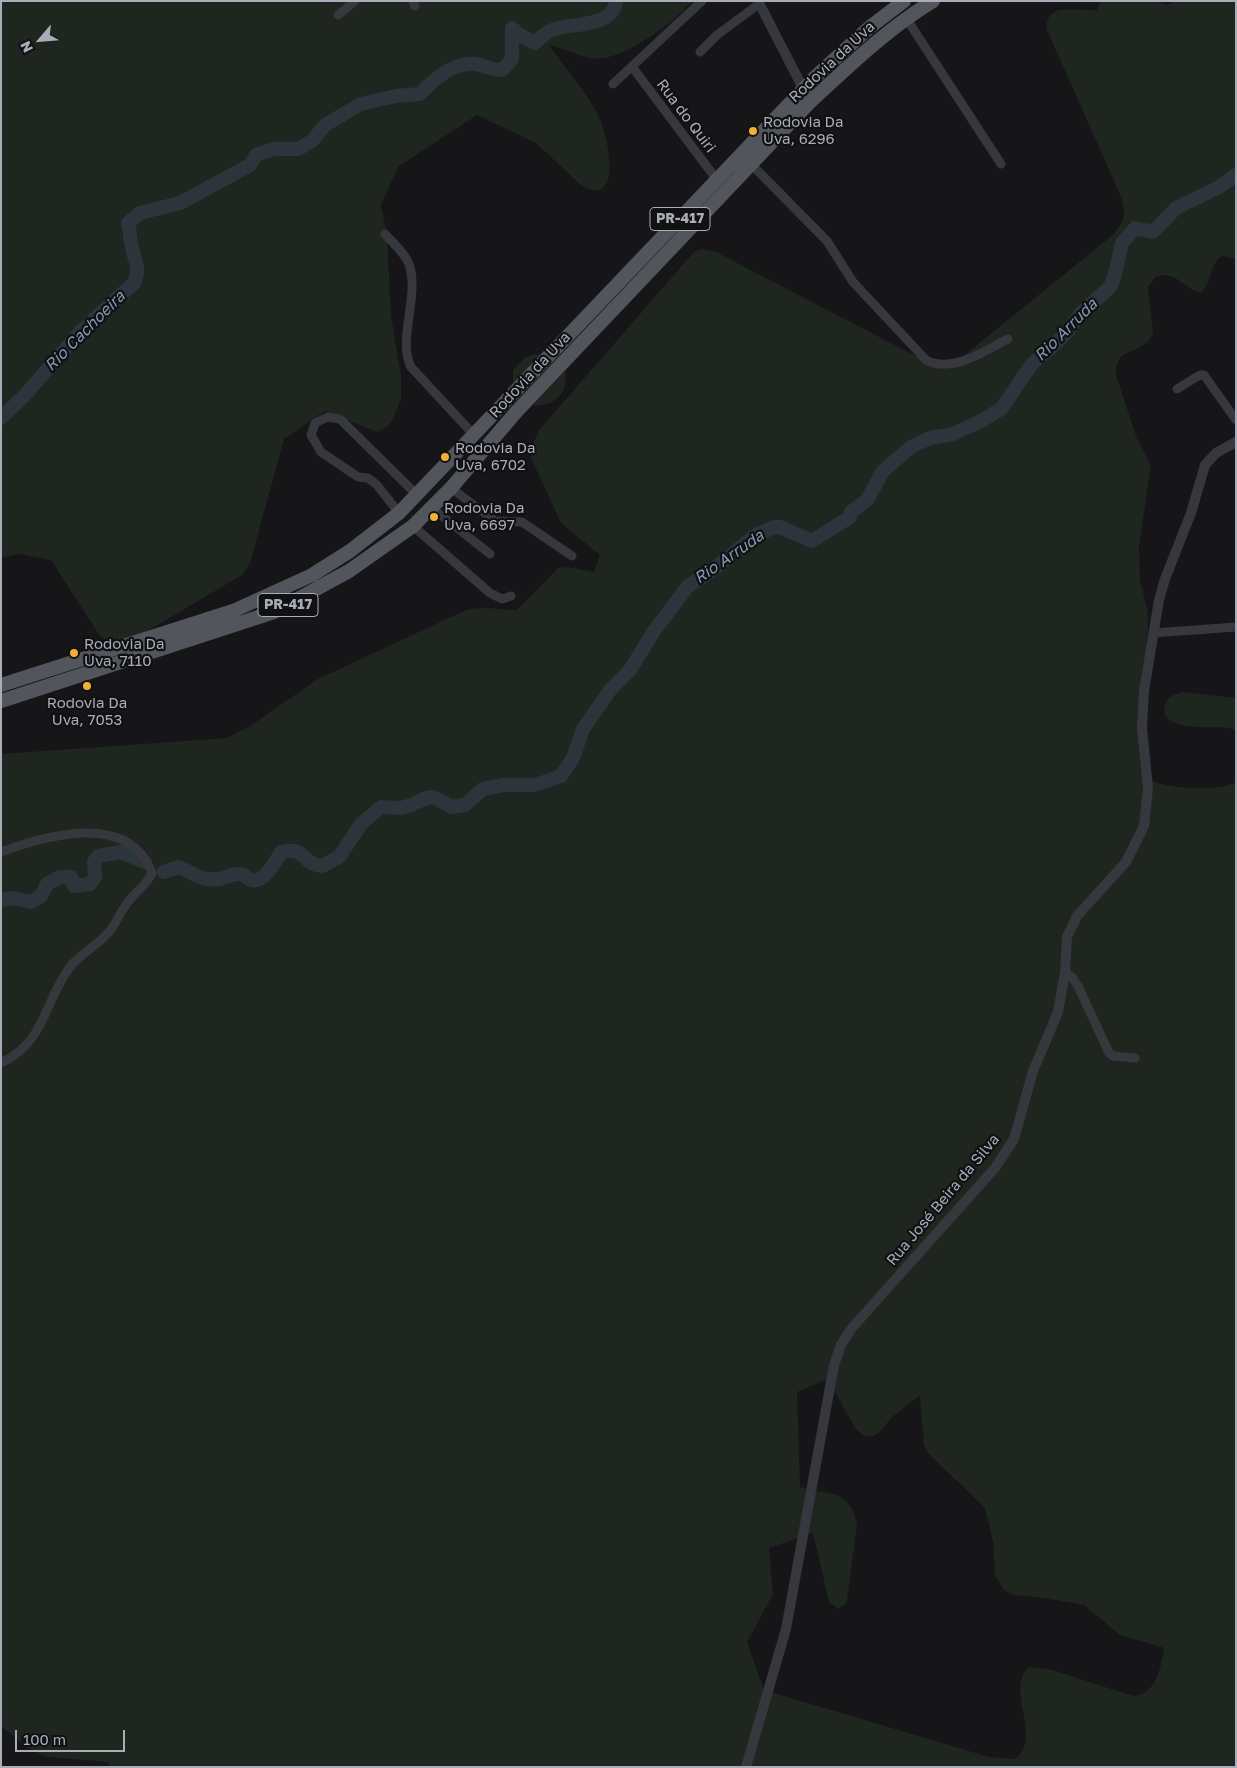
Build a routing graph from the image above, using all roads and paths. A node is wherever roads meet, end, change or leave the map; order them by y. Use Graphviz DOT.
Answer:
graph roads {
  1 [pos="355,1"];
  2 [pos="702,1"];
  3 [pos="904,1"];
  4 [pos="933,1"];
  5 [pos="758,3"];
  6 [pos="338,15"];
  7 [pos="906,18"];
  8 [pos="700,52"];
  9 [pos="633,68"];
  10 [pos="613,84"];
  11 [pos="803,90"];
  12 [pos="810,102"];
  13 [pos="752,164"];
  14 [pos="1001,164"];
  15 [pos="717,180"];
  16 [pos="385,234"];
  17 [pos="1008,340"];
  18 [pos="1177,389"];
  19 [pos="1236,420"];
  20 [pos="474,434"];
  21 [pos="1236,442"];
  22 [pos="451,488"];
  23 [pos="416,494"];
  24 [pos="432,508"];
  25 [pos="399,513"];
  26 [pos="412,526"];
  27 [pos="490,554"];
  28 [pos="572,556"];
  29 [pos="511,596"];
  30 [pos="1236,628"];
  31 [pos="1153,633"];
  32 [pos="1,685"];
  33 [pos="1,701"];
  34 [pos="1,852"];
  35 [pos="1065,973"];
  36 [pos="1135,1058"];
  37 [pos="1,1064"];
  38 [pos="746,1767"];
  1 -- 6 [label="street"];
  2 -- 9 [label="street"];
  3 -- 11 [label="main road, Rodovia da Uva / PR-417"];
  4 -- 7 [label="main road, Rodovia da Uva / PR-417"];
  5 -- 8 [label="street"];
  5 -- 11 [label="street"];
  7 -- 12 [label="main road, Rodovia da Uva / PR-417"];
  7 -- 14 [label="street"];
  9 -- 10 [label="street"];
  9 -- 15 [label="street, Rua do Quiri"];
  11 -- 12 [label="street"];
  11 -- 15 [label="main road, Rodovia da Uva / PR-417"];
  12 -- 13 [label="main road, Rodovia da Uva / PR-417"];
  13 -- 17 [label="street"];
  13 -- 22 [label="main road, Rodovia da Uva / PR-417"];
  15 -- 20 [label="main road, Rodovia da Uva / PR-417"];
  16 -- 20 [label="street"];
  18 -- 19 [label="street"];
  20 -- 23 [label="main road, Rodovia da Uva / PR-417"];
  21 -- 31 [label="street, Rua José Beira da Silva"];
  22 -- 24 [label="main road, Rodovia da Uva / PR-417"];
  22 -- 28 [label="street"];
  23 -- 25 [label="main road, Rodovia da Uva / PR-417"];
  23 -- 25 [label="street"];
  24 -- 26 [label="main road, Rodovia da Uva / PR-417"];
  24 -- 27 [label="street"];
  25 -- 32 [label="main road, Rodovia da Uva / PR-417"];
  26 -- 29 [label="street"];
  26 -- 33 [label="main road, Rodovia da Uva / PR-417"];
  30 -- 31 [label="street"];
  31 -- 35 [label="street, Rua José Beira da Silva"];
  34 -- 37 [label="street"];
  35 -- 36 [label="street"];
  35 -- 38 [label="street, Rua José Beira da Silva"];
}
